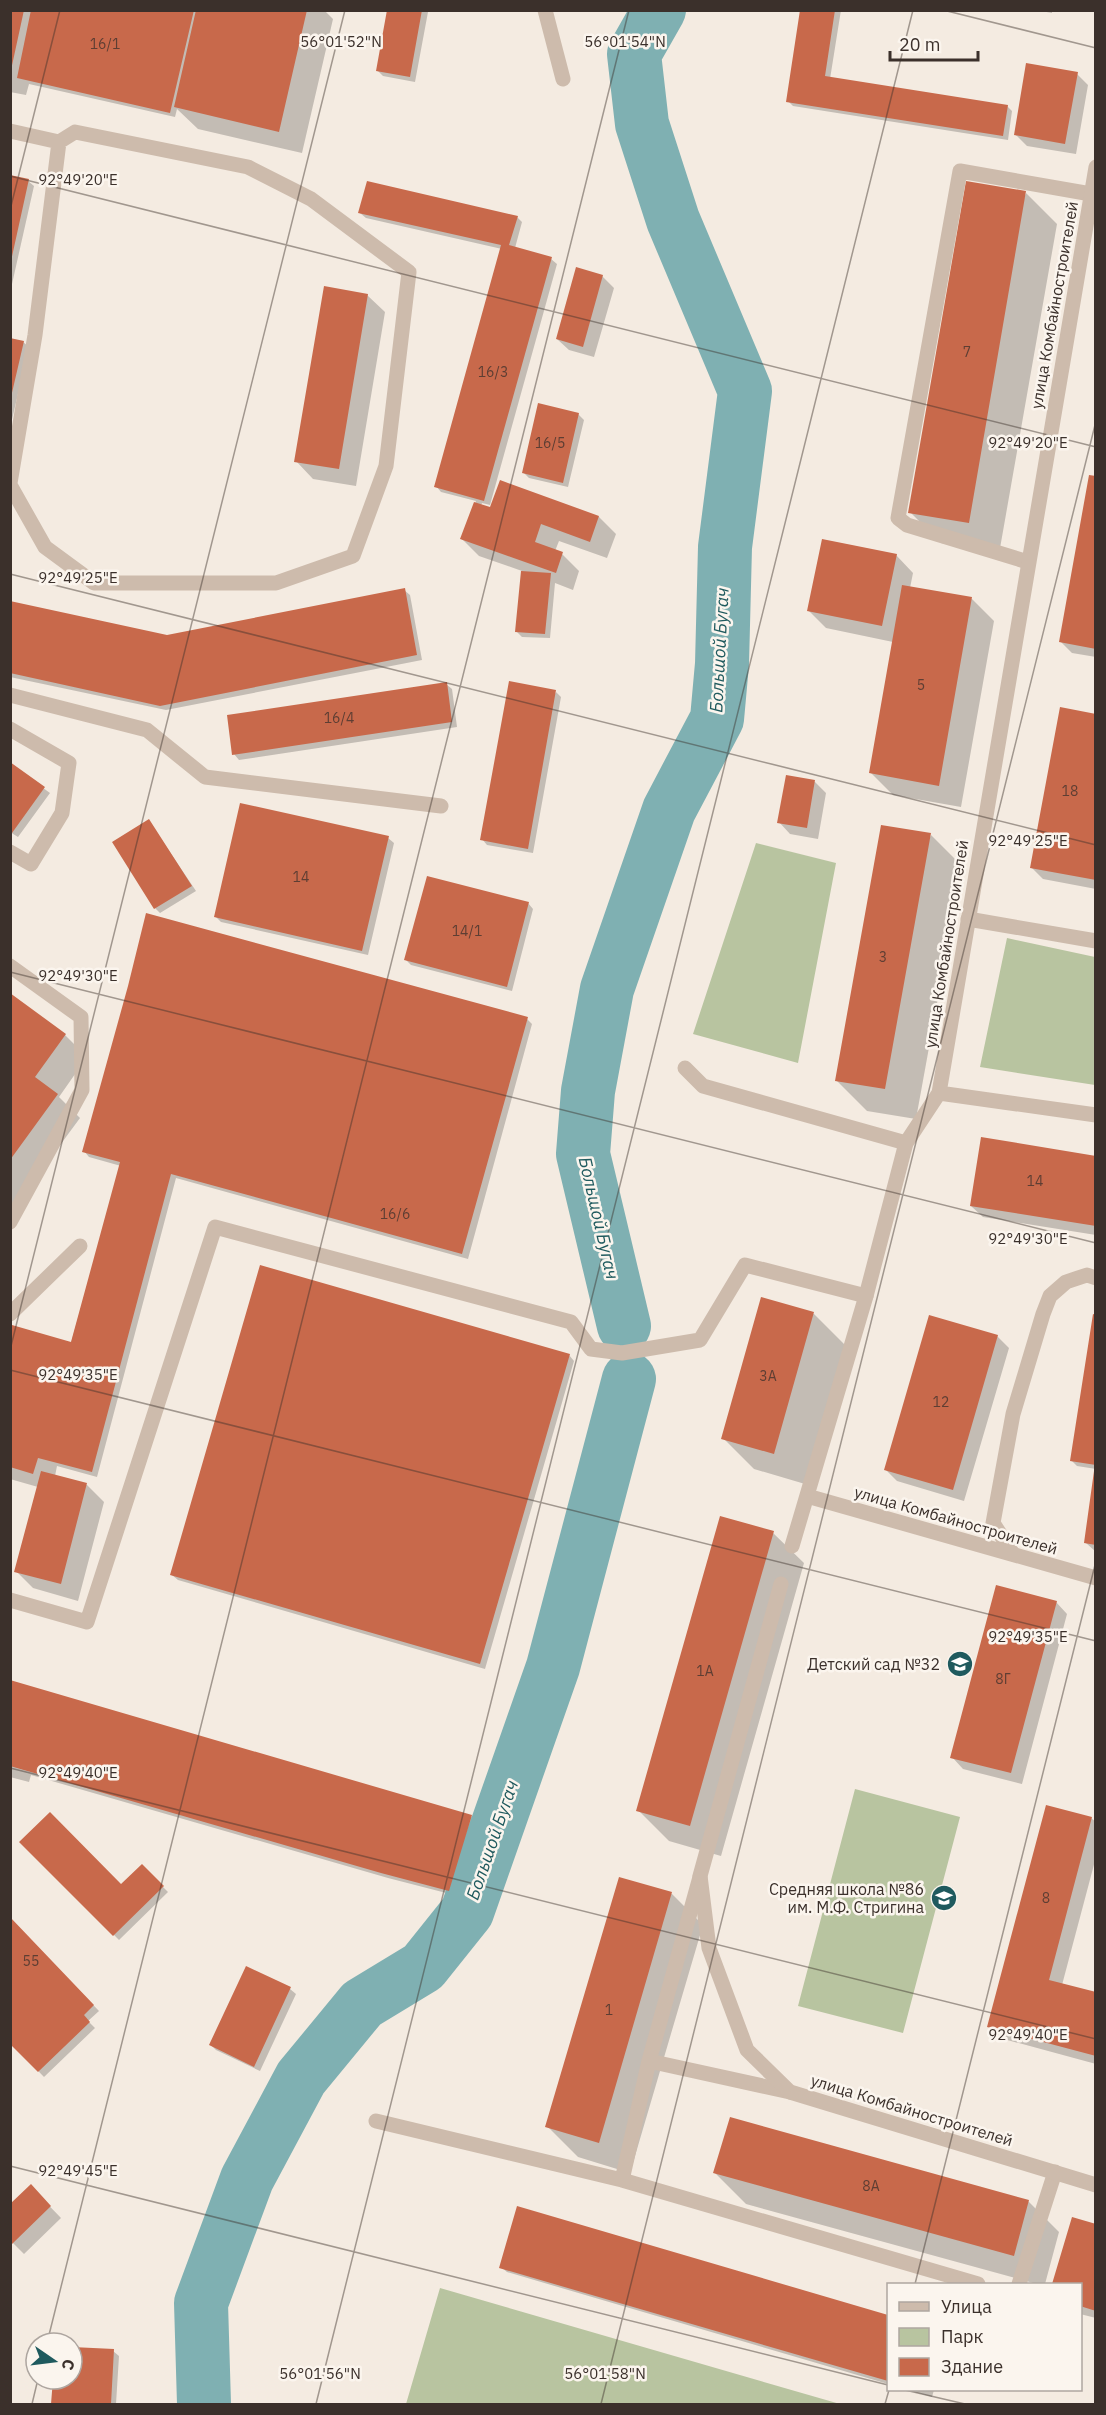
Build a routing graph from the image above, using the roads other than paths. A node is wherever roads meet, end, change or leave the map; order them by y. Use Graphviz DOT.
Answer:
graph roads {
  1 [pos="545,10"];
  2 [pos="562,79"];
  3 [pos="10,130"];
  4 [pos="59,142"];
  5 [pos="1095,167"];
  6 [pos="1090,194"];
  7 [pos="1092,213"];
  8 [pos="10,484"];
  9 [pos="1028,562"];
  10 [pos="10,695"];
  11 [pos="10,729"];
  12 [pos="441,806"];
  13 [pos="10,852"];
  14 [pos="968,919"];
  15 [pos="1095,940"];
  16 [pos="10,966"];
  17 [pos="685,1068"];
  18 [pos="939,1093"];
  19 [pos="1095,1115"];
  20 [pos="906,1143"];
  21 [pos="10,1222"];
  22 [pos="80,1246"];
  23 [pos="1095,1278"];
  24 [pos="866,1296"];
  25 [pos="10,1314"];
  26 [pos="807,1496"];
  27 [pos="792,1546"];
  28 [pos="1013,1554"];
  29 [pos="1095,1578"];
  30 [pos="781,1584"];
  31 [pos="10,1600"];
  32 [pos="700,1876"];
  33 [pos="649,2061"];
  34 [pos="790,2092"];
  35 [pos="376,2121"];
  36 [pos="1055,2172"];
  37 [pos="622,2180"];
  38 [pos="1095,2185"];
  39 [pos="975,2283"];
  40 [pos="1019,2283"];
  1 -- 2 [label="street"];
  3 -- 4 [label="street"];
  4 -- 8 [label="street"];
  4 -- 8 [label="street"];
  5 -- 6 [label="street, улица Комбайностроителей"];
  6 -- 7 [label="street, улица Комбайностроителей"];
  6 -- 9 [label="street"];
  7 -- 9 [label="street, улица Комбайностроителей"];
  9 -- 14 [label="street, улица Комбайностроителей"];
  10 -- 12 [label="street"];
  11 -- 13 [label="street"];
  14 -- 15 [label="street"];
  14 -- 18 [label="street, улица Комбайностроителей"];
  16 -- 21 [label="street"];
  17 -- 20 [label="street"];
  18 -- 19 [label="street"];
  18 -- 20 [label="street, улица Комбайностроителей"];
  20 -- 24 [label="street, улица Комбайностроителей"];
  22 -- 25 [label="street"];
  23 -- 28 [label="street"];
  24 -- 26 [label="street, улица Комбайностроителей"];
  24 -- 31 [label="street"];
  26 -- 27 [label="street, улица Комбайностроителей"];
  26 -- 28 [label="street, улица Комбайностроителей"];
  28 -- 29 [label="street, улица Комбайностроителей"];
  30 -- 32 [label="street, улица Комбайностроителей"];
  32 -- 33 [label="street"];
  32 -- 34 [label="street, улица Комбайностроителей"];
  33 -- 34 [label="street"];
  33 -- 37 [label="street"];
  34 -- 36 [label="street, улица Комбайностроителей"];
  35 -- 37 [label="street"];
  36 -- 38 [label="street, улица Комбайностроителей"];
  36 -- 40 [label="street"];
  37 -- 39 [label="street"];
}
